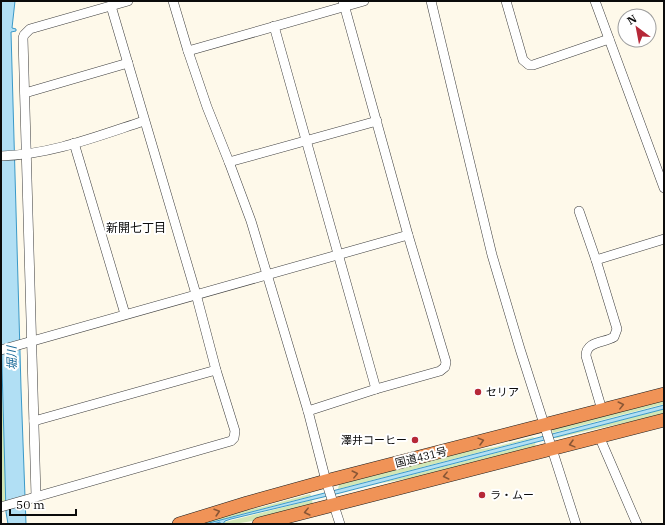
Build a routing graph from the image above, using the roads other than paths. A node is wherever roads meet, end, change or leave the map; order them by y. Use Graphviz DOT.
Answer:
graph roads {
  1 [pos="128,1"];
  2 [pos="173,1"];
  3 [pos="364,1"];
  4 [pos="431,1"];
  5 [pos="506,1"];
  6 [pos="596,1"];
  7 [pos="344,4"];
  8 [pos="111,6"];
  9 [pos="274,26"];
  10 [pos="609,39"];
  11 [pos="188,51"];
  12 [pos="128,63"];
  13 [pos="25,92"];
  14 [pos="144,121"];
  15 [pos="377,121"];
  16 [pos="305,140"];
  17 [pos="74,143"];
  18 [pos="27,155"];
  19 [pos="1,156"];
  20 [pos="230,162"];
  21 [pos="664,188"];
  22 [pos="579,211"];
  23 [pos="408,235"];
  24 [pos="664,239"];
  25 [pos="339,254"];
  26 [pos="596,260"];
  27 [pos="267,275"];
  28 [pos="196,294"];
  29 [pos="124,314"];
  30 [pos="27,343"];
  31 [pos="1,350"];
  32 [pos="216,370"];
  33 [pos="376,389"];
  34 [pos="664,394"];
  35 [pos="602,410"];
  36 [pos="308,411"];
  37 [pos="664,420"];
  38 [pos="34,421"];
  39 [pos="544,427"];
  40 [pos="599,436"];
  41 [pos="550,446"];
  42 [pos="327,483"];
  43 [pos="32,497"];
  44 [pos="333,503"];
  45 [pos="2,507"];
  46 [pos="179,524"];
  47 [pos="259,524"];
  48 [pos="340,524"];
  49 [pos="576,524"];
  50 [pos="637,524"];
  1 -- 8 [label="street"];
  2 -- 11 [label="street"];
  3 -- 7 [label="street"];
  4 -- 39 [label="street"];
  5 -- 10 [label="street"];
  6 -- 10 [label="street"];
  7 -- 9 [label="street"];
  7 -- 15 [label="street"];
  8 -- 12 [label="street"];
  8 -- 13 [label="street"];
  9 -- 11 [label="street"];
  9 -- 16 [label="street"];
  10 -- 21 [label="street"];
  11 -- 20 [label="street"];
  12 -- 13 [label="street"];
  12 -- 14 [label="street"];
  13 -- 18 [label="street"];
  14 -- 17 [label="street"];
  14 -- 28 [label="street"];
  15 -- 16 [label="street"];
  15 -- 23 [label="street"];
  16 -- 20 [label="street"];
  16 -- 25 [label="street"];
  17 -- 18 [label="street"];
  17 -- 29 [label="street"];
  18 -- 19 [label="street"];
  18 -- 30 [label="street"];
  20 -- 27 [label="street"];
  22 -- 26 [label="street"];
  23 -- 25 [label="street"];
  23 -- 33 [label="street"];
  24 -- 26 [label="street"];
  25 -- 27 [label="street"];
  25 -- 33 [label="street"];
  26 -- 35 [label="street"];
  27 -- 28 [label="street"];
  27 -- 36 [label="street"];
  28 -- 29 [label="street"];
  28 -- 32 [label="street"];
  29 -- 30 [label="street"];
  30 -- 31 [label="street"];
  30 -- 38 [label="street"];
  32 -- 38 [label="street"];
  32 -- 43 [label="street"];
  33 -- 36 [label="street"];
  35 -- 34 [label="highway, 国道431号, one-way"];
  35 -- 39 [label="highway, 国道431号"];
  36 -- 42 [label="street"];
  37 -- 40 [label="highway"];
  38 -- 43 [label="street"];
  39 -- 41 [label="street"];
  42 -- 39 [label="highway, 国道431号, one-way"];
  40 -- 41 [label="highway, one-way"];
  40 -- 50 [label="street"];
  41 -- 44 [label="highway, one-way"];
  41 -- 49 [label="street"];
  42 -- 44 [label="street"];
  46 -- 42 [label="highway, 国道431号, one-way"];
  43 -- 45 [label="street"];
  44 -- 47 [label="highway, one-way"];
  44 -- 48 [label="street"];
}
